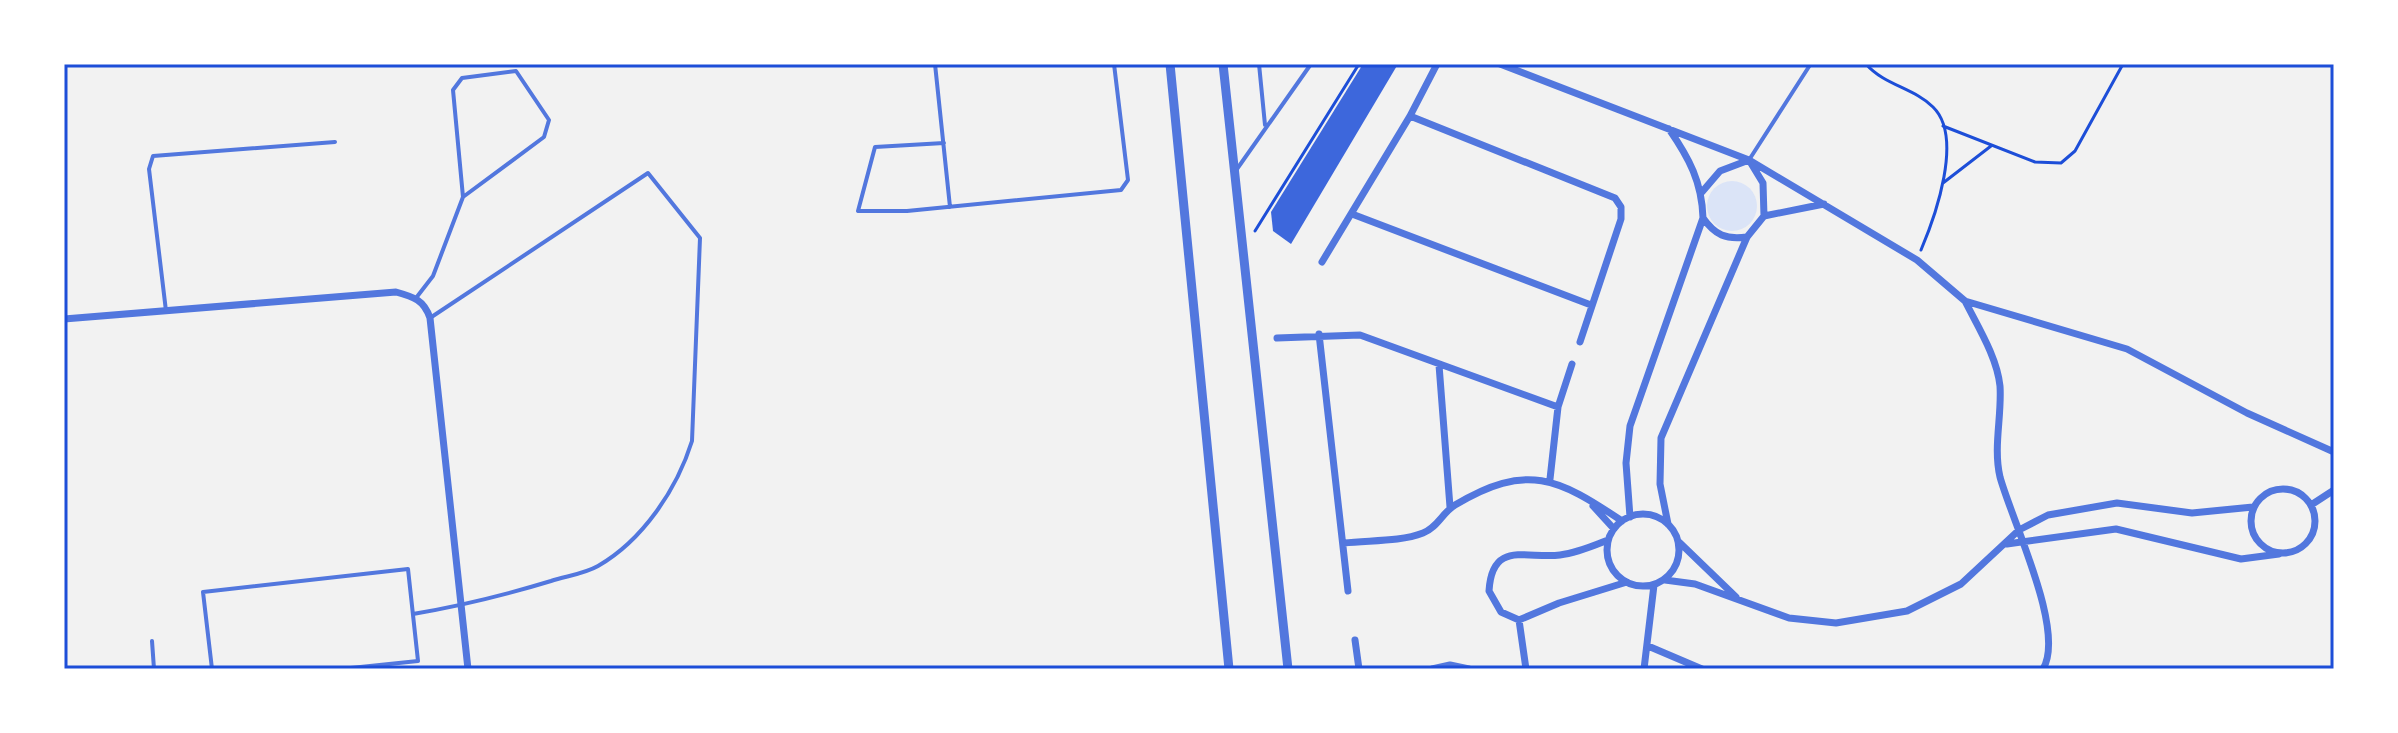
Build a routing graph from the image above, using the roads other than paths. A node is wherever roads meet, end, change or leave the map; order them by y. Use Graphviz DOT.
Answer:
graph roads {
  1 [pos="935,64"];
  2 [pos="1114,64"];
  3 [pos="1170,64"];
  4 [pos="1223,64"];
  5 [pos="1259,64"];
  6 [pos="1311,64"];
  7 [pos="1437,64"];
  8 [pos="1500,64"];
  9 [pos="1810,65"];
  10 [pos="1410,116"];
  11 [pos="1265,127"];
  12 [pos="1668,127"];
  13 [pos="335,142"];
  14 [pos="944,143"];
  15 [pos="1749,160"];
  16 [pos="1237,169"];
  17 [pos="1702,192"];
  18 [pos="463,197"];
  19 [pos="1827,203"];
  20 [pos="950,207"];
  21 [pos="1352,214"];
  22 [pos="1764,216"];
  23 [pos="1703,218"];
  24 [pos="1747,237"];
  25 [pos="1322,262"];
  26 [pos="416,298"];
  27 [pos="1965,301"];
  28 [pos="1591,305"];
  29 [pos="166,311"];
  30 [pos="430,318"];
  31 [pos="64,319"];
  32 [pos="1319,334"];
  33 [pos="1277,338"];
  34 [pos="1580,342"];
  35 [pos="1572,364"];
  36 [pos="1439,365"];
  37 [pos="1558,407"];
  38 [pos="2334,452"];
  39 [pos="1550,479"];
  40 [pos="2334,490"];
  41 [pos="1584,496"];
  42 [pos="2311,505"];
  43 [pos="1450,507"];
  44 [pos="2253,507"];
  45 [pos="1626,519"];
  46 [pos="1668,524"];
  47 [pos="1614,529"];
  48 [pos="2019,530"];
  49 [pos="1608,540"];
  50 [pos="2024,541"];
  51 [pos="1679,542"];
  52 [pos="1344,543"];
  53 [pos="2007,544"];
  54 [pos="2279,554"];
  55 [pos="1665,580"];
  56 [pos="1627,582"];
  57 [pos="1654,585"];
  58 [pos="1348,591"];
  59 [pos="1741,602"];
  60 [pos="461,606"];
  61 [pos="413,614"];
  62 [pos="1519,620"];
  63 [pos="1355,640"];
  64 [pos="152,641"];
  65 [pos="1648,646"];
  66 [pos="154,669"];
  67 [pos="212,669"];
  68 [pos="341,669"];
  69 [pos="468,669"];
  70 [pos="1229,669"];
  71 [pos="1288,669"];
  72 [pos="1359,669"];
  73 [pos="1432,669"];
  74 [pos="1469,669"];
  75 [pos="1526,669"];
  76 [pos="1644,669"];
  77 [pos="1702,669"];
  78 [pos="2043,669"];
  1 -- 14 [label="lane"];
  2 -- 20 [label="lane"];
  3 -- 70 [label="street"];
  4 -- 16 [label="street"];
  5 -- 11 [label="lane"];
  6 -- 11 [label="lane"];
  7 -- 10 [label="street"];
  8 -- 12 [label="street"];
  9 -- 15 [label="lane"];
  10 -- 21 [label="street"];
  10 -- 28 [label="street"];
  11 -- 16 [label="lane"];
  12 -- 15 [label="street"];
  12 -- 17 [label="street"];
  13 -- 29 [label="lane"];
  14 -- 20 [label="lane"];
  14 -- 20 [label="lane"];
  15 -- 17 [label="street"];
  15 -- 19 [label="street"];
  15 -- 22 [label="street"];
  16 -- 71 [label="street"];
  17 -- 23 [label="street"];
  18 -- 18 [label="lane"];
  18 -- 26 [label="lane"];
  19 -- 22 [label="street"];
  19 -- 27 [label="street"];
  21 -- 25 [label="street"];
  21 -- 28 [label="street"];
  22 -- 24 [label="street"];
  23 -- 24 [label="street"];
  23 -- 45 [label="street"];
  24 -- 46 [label="street"];
  26 -- 29 [label="street"];
  26 -- 30 [label="street"];
  27 -- 38 [label="street"];
  27 -- 48 [label="street"];
  28 -- 34 [label="street"];
  29 -- 31 [label="street"];
  30 -- 60 [label="street"];
  30 -- 60 [label="lane"];
  32 -- 33 [label="street"];
  32 -- 36 [label="street"];
  32 -- 52 [label="street"];
  35 -- 37 [label="street"];
  36 -- 37 [label="street"];
  36 -- 43 [label="street"];
  37 -- 39 [label="street"];
  39 -- 41 [label="street"];
  39 -- 43 [label="street"];
  40 -- 42 [label="street"];
  41 -- 45 [label="street"];
  41 -- 47 [label="street"];
  42 -- 44 [label="street"];
  42 -- 54 [label="street"];
  43 -- 52 [label="street"];
  44 -- 48 [label="street"];
  44 -- 54 [label="street"];
  45 -- 46 [label="street"];
  45 -- 47 [label="street"];
  46 -- 51 [label="street"];
  47 -- 49 [label="street"];
  48 -- 50 [label="street"];
  48 -- 53 [label="street"];
  49 -- 56 [label="street"];
  49 -- 62 [label="street"];
  50 -- 53 [label="street"];
  50 -- 54 [label="street"];
  50 -- 78 [label="street"];
  51 -- 55 [label="street"];
  51 -- 59 [label="street"];
  52 -- 58 [label="street"];
  53 -- 59 [label="street"];
  55 -- 57 [label="street"];
  55 -- 59 [label="street"];
  56 -- 57 [label="street"];
  56 -- 62 [label="street"];
  57 -- 65 [label="street"];
  60 -- 61 [label="lane"];
  60 -- 69 [label="street"];
  61 -- 67 [label="lane"];
  61 -- 68 [label="lane"];
  62 -- 75 [label="street"];
  63 -- 72 [label="street"];
  64 -- 66 [label="lane"];
  65 -- 76 [label="street"];
  65 -- 77 [label="street"];
  73 -- 74 [label="street"];
}
